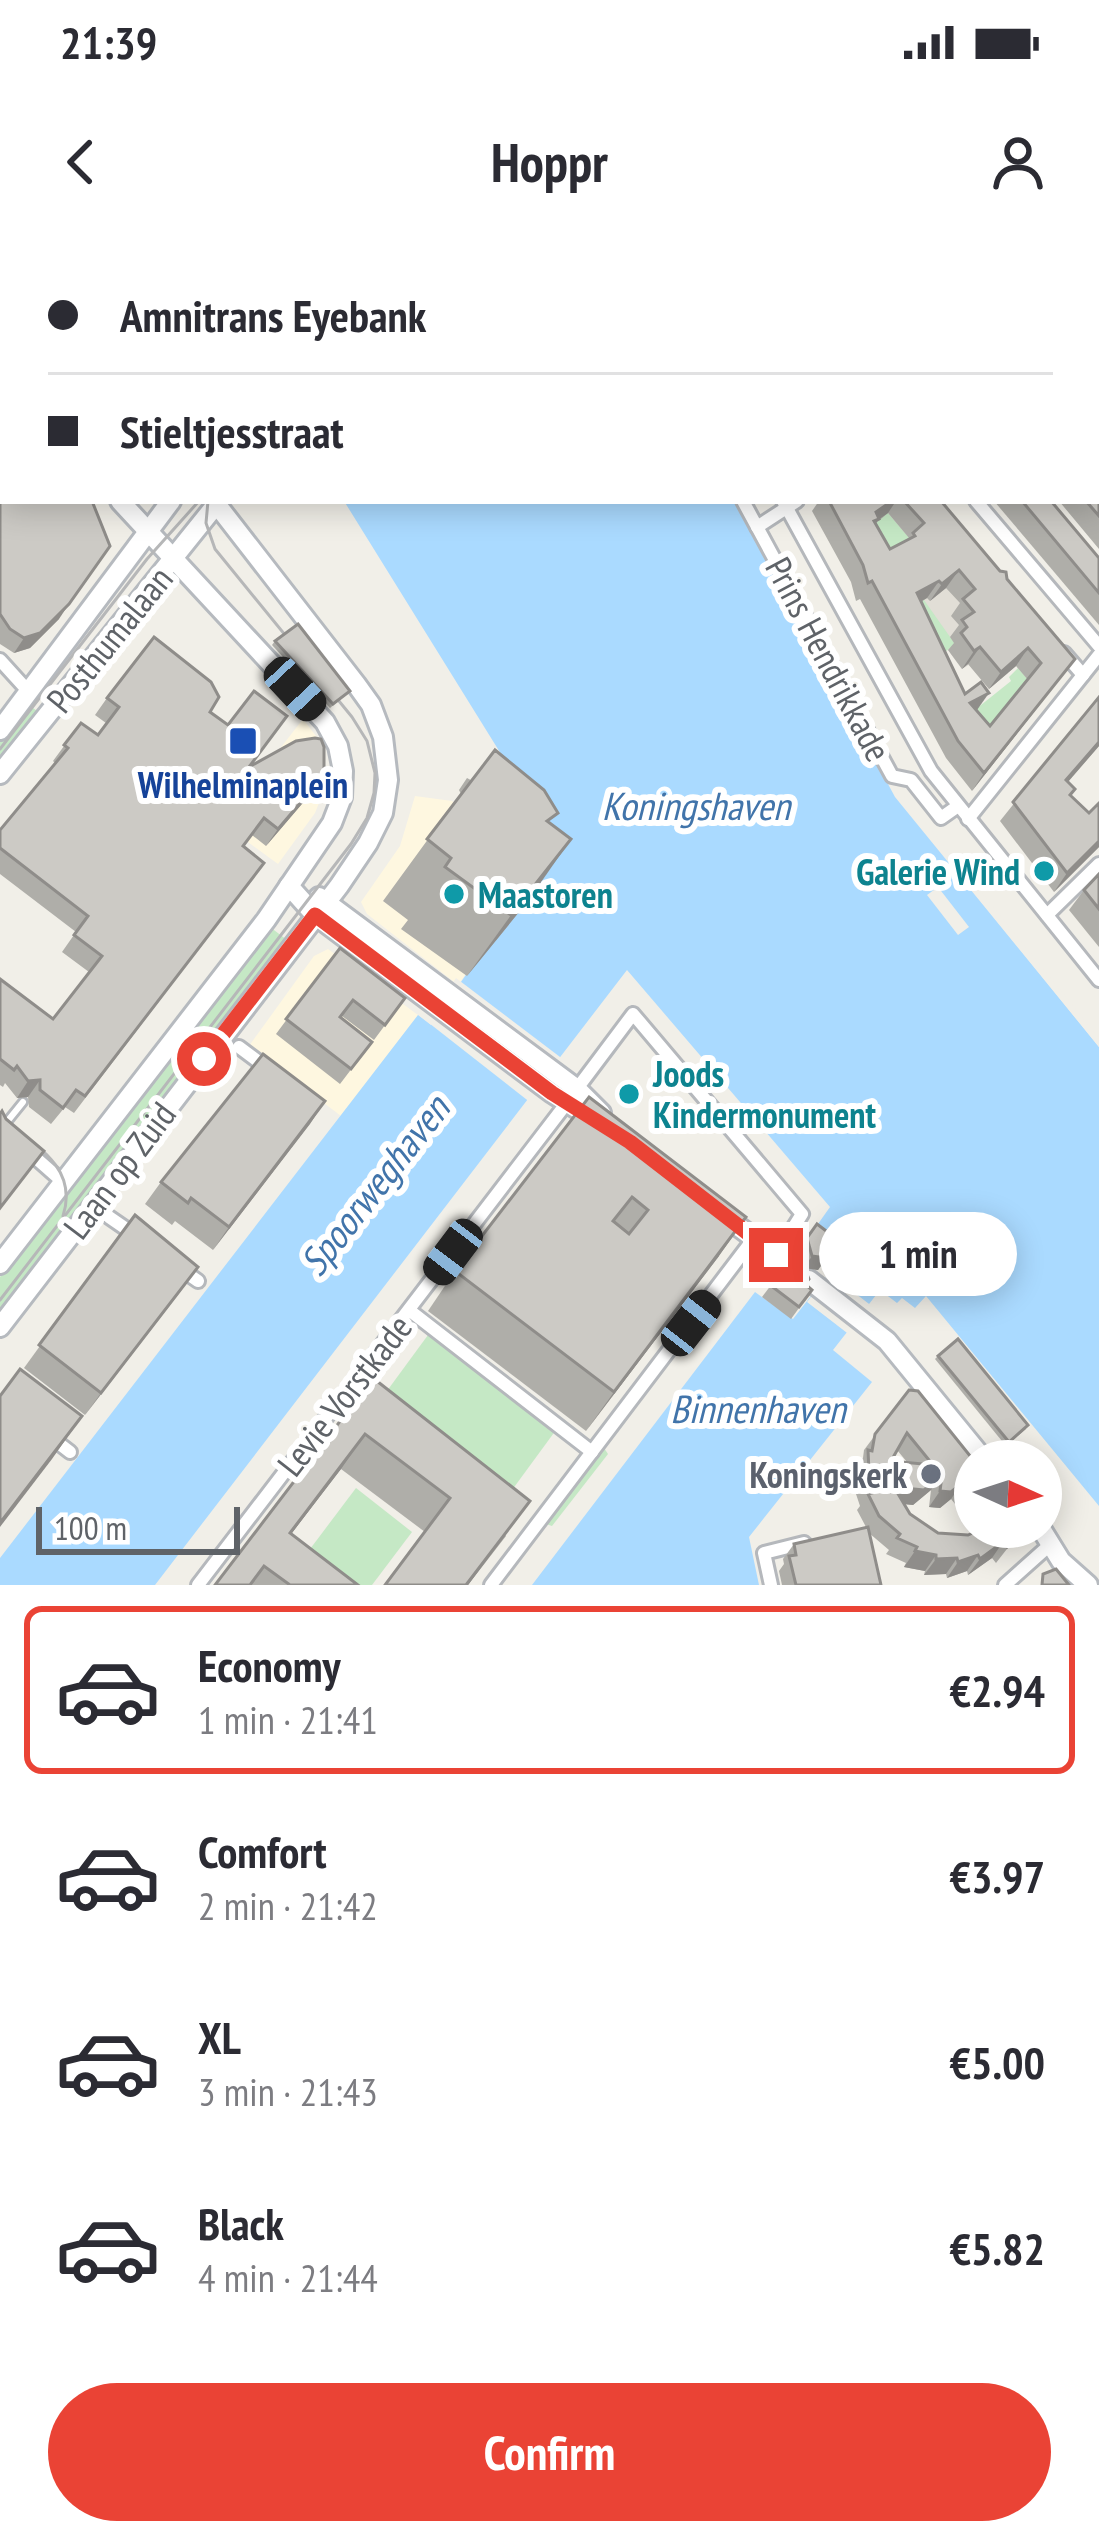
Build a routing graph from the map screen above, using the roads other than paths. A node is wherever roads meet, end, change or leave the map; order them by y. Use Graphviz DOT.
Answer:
graph roads {
  1 [pos="123,504"];
  2 [pos="169,504"];
  3 [pos="215,504"];
  4 [pos="219,504"];
  5 [pos="745,504"];
  6 [pos="788,504"];
  7 [pos="790,504"];
  8 [pos="978,504"];
  9 [pos="757,527"];
  10 [pos="151,532"];
  11 [pos="174,559"];
  12 [pos="1058,646"];
  13 [pos="0,660"];
  14 [pos="1094,662"];
  15 [pos="29,692"];
  16 [pos="0,730"];
  17 [pos="0,774"];
  18 [pos="958,806"];
  19 [pos="968,818"];
  20 [pos="1099,864"];
  21 [pos="289,886"];
  22 [pos="321,908"];
  23 [pos="1047,915"];
  24 [pos="1099,980"];
  25 [pos="239,1047"];
  26 [pos="273,1072"];
  27 [pos="568,1089"];
  28 [pos="22,1102"];
  29 [pos="1,1129"];
  30 [pos="615,1131"];
  31 [pos="63,1182"];
  32 [pos="699,1196"];
  33 [pos="110,1216"];
  34 [pos="754,1238"];
  35 [pos="145,1242"];
  36 [pos="162,1255"];
  37 [pos="783,1260"];
  38 [pos="0,1264"];
  39 [pos="198,1281"];
  40 [pos="814,1284"];
  41 [pos="410,1310"];
  42 [pos="0,1327"];
  43 [pos="344,1395"];
  44 [pos="362,1409"];
  45 [pos="35,1425"];
  46 [pos="968,1440"];
  47 [pos="592,1452"];
  48 [pos="70,1453"];
  49 [pos="508,1524"];
  50 [pos="526,1539"];
  51 [pos="820,1540"];
  52 [pos="1040,1548"];
  53 [pos="1049,1548"];
  54 [pos="1020,1578"];
  55 [pos="198,1585"];
  56 [pos="491,1585"];
  57 [pos="771,1585"];
  58 [pos="1005,1585"];
  59 [pos="1091,1585"];
  1 -- 10 [label="main road, Laan op Zuid"];
  2 -- 10 [label="main road, Posthumalaan"];
  3 -- 11 [label="main road, Posthumalaan"];
  4 -- 22 [label="main road, Laan op Zuid"];
  5 -- 9 [label="street, Prins Hendrikkade"];
  6 -- 9 [label="street, Prins Hendrikkade"];
  7 -- 18 [label="street, Prins Hendrikkade"];
  8 -- 14 [label="street"];
  9 -- 18 [label="street, Prins Hendrikkade"];
  10 -- 11 [label="main road, Laan op Zuid"];
  10 -- 15 [label="main road, Posthumalaan"];
  11 -- 17 [label="main road, Posthumalaan"];
  11 -- 21 [label="main road, Laan op Zuid"];
  12 -- 14 [label="street"];
  13 -- 15 [label="street"];
  14 -- 19 [label="street"];
  15 -- 16 [label="main road, Posthumalaan"];
  18 -- 19 [label="street, Prins Hendrikkade"];
  19 -- 23 [label="street, Prins Hendrikkade"];
  20 -- 23 [label="street"];
  21 -- 22 [label="main road"];
  21 -- 31 [label="main road, Laan op Zuid"];
  22 -- 27 [label="main road"];
  22 -- 42 [label="main road, Laan op Zuid"];
  23 -- 24 [label="street, Prins Hendrikkade"];
  25 -- 26 [label="street"];
  27 -- 30 [label="main road"];
  27 -- 37 [label="street, Levie Vorstkade"];
  27 -- 41 [label="street, Levie Vorstkade"];
  28 -- 29 [label="lane"];
  29 -- 31 [label="street"];
  31 -- 38 [label="main road, Laan op Zuid"];
  32 -- 34 [label="main road"];
  33 -- 35 [label="street"];
  34 -- 37 [label="main road"];
  34 -- 47 [label="street"];
  36 -- 39 [label="street"];
  40 -- 46 [label="main road"];
  41 -- 43 [label="street, Levie Vorstkade"];
  41 -- 47 [label="street"];
  43 -- 44 [label="street"];
  43 -- 55 [label="street, Levie Vorstkade"];
  45 -- 48 [label="street"];
  47 -- 50 [label="street"];
  49 -- 50 [label="street"];
  50 -- 56 [label="street"];
  51 -- 57 [label="street"];
  52 -- 54 [label="street"];
  53 -- 59 [label="main road"];
  54 -- 58 [label="street"];
}
